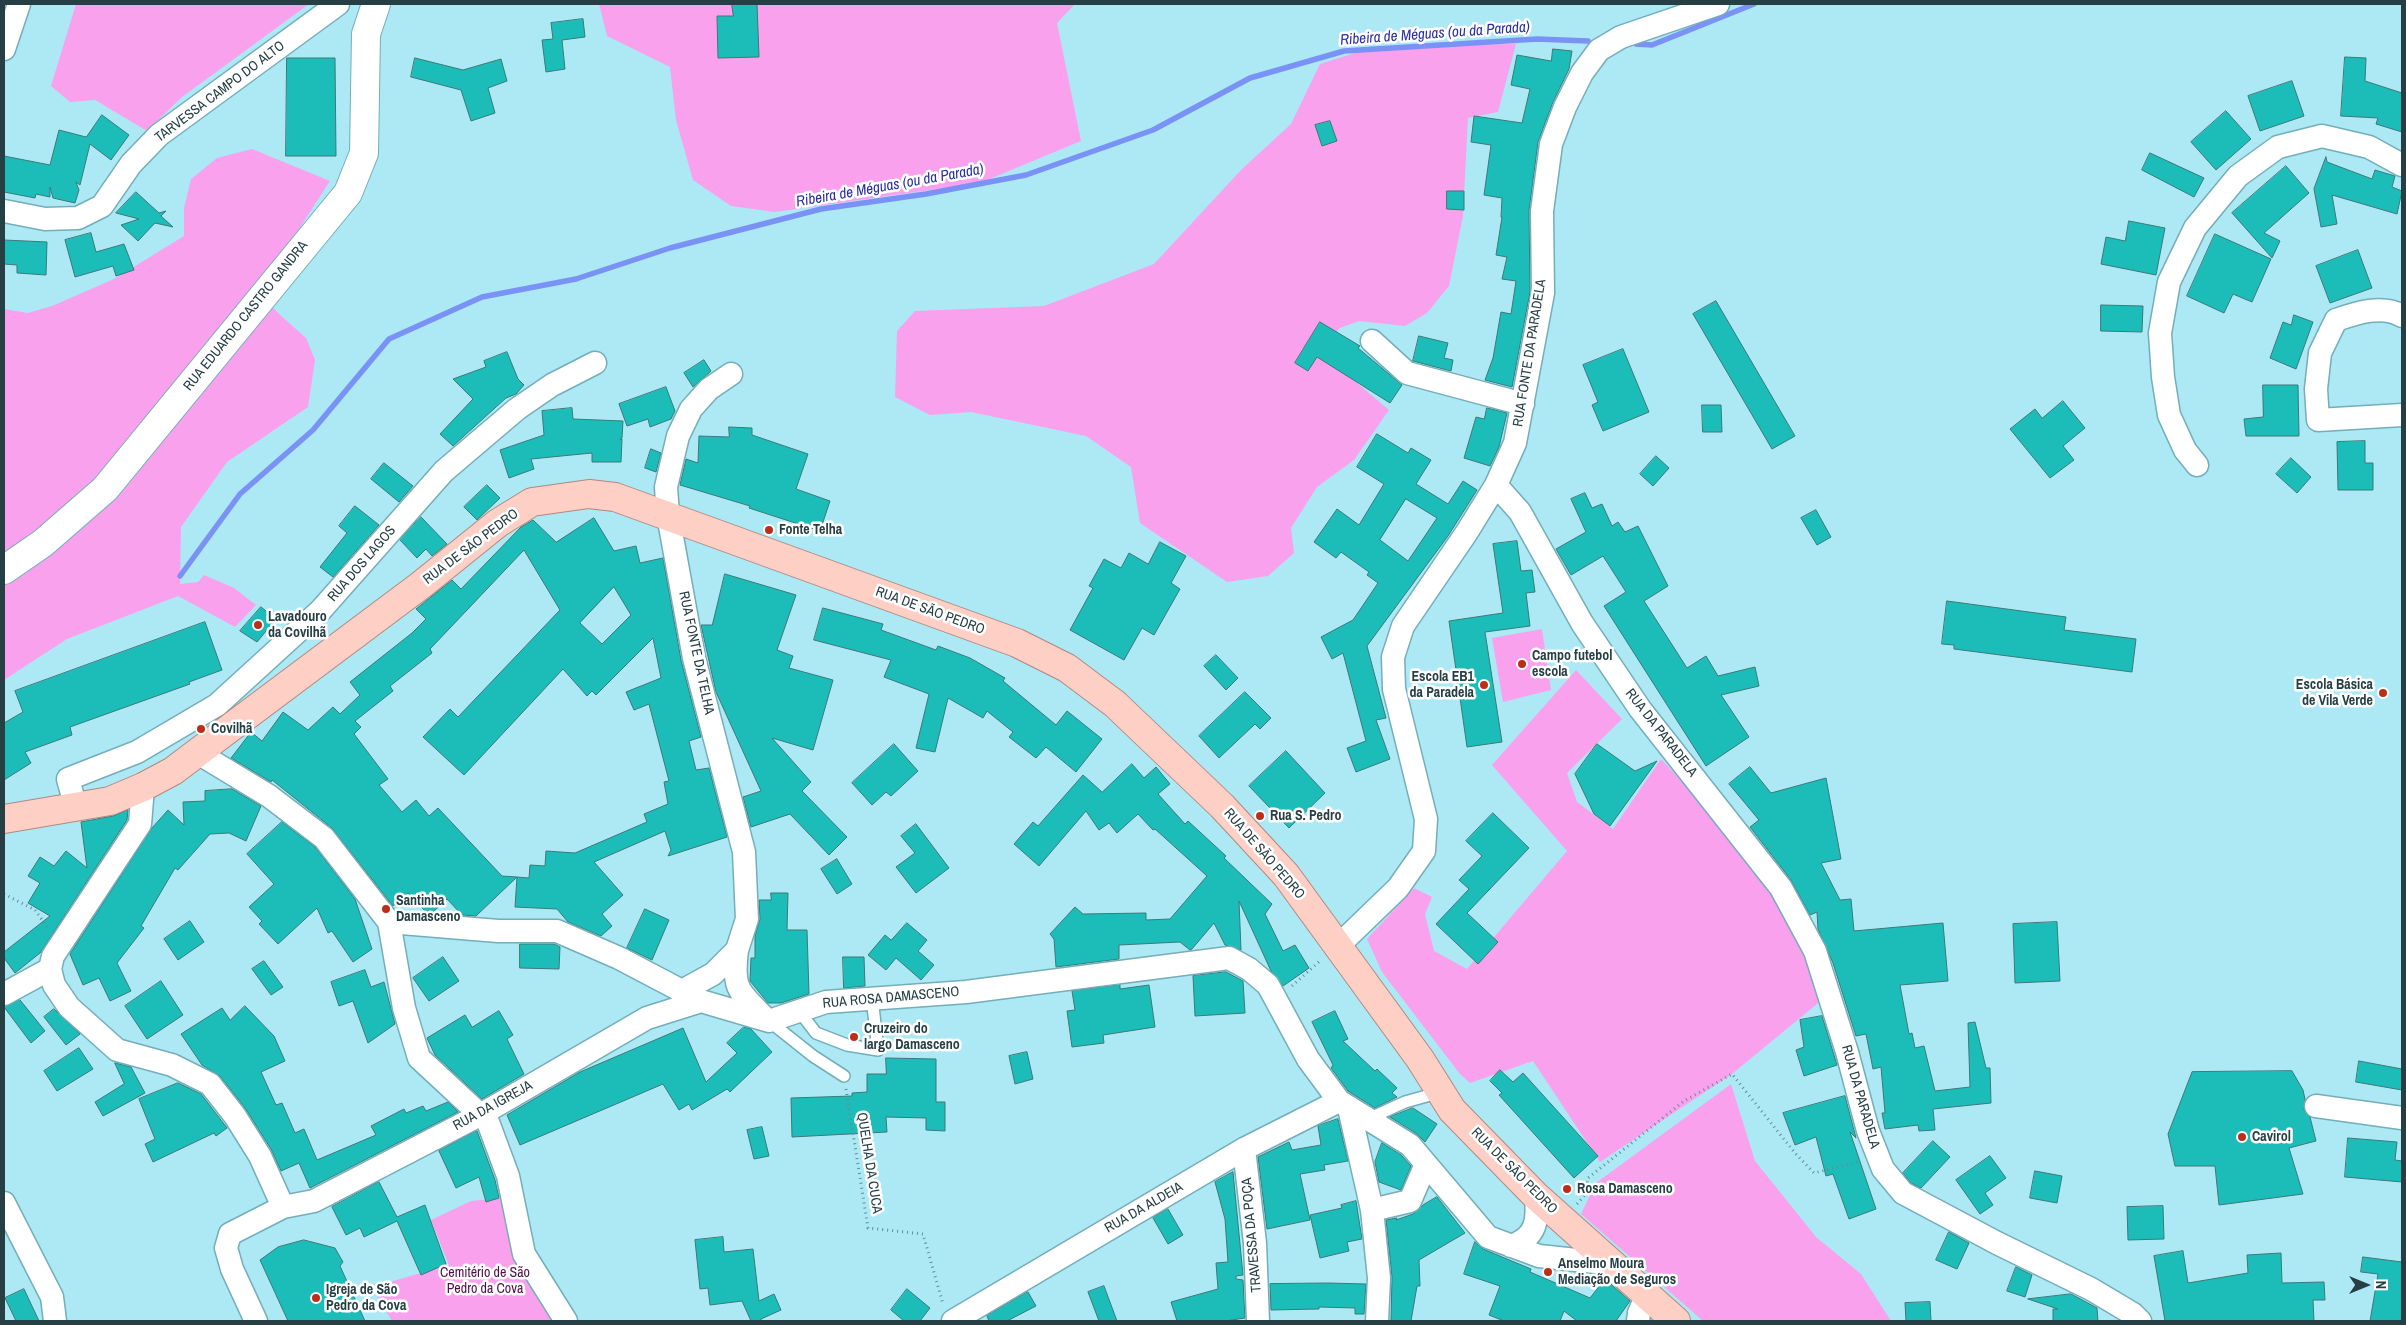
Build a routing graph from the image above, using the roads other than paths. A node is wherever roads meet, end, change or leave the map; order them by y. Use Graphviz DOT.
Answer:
graph roads {
  1 [pos="18,4"];
  2 [pos="338,4"];
  3 [pos="375,4"];
  4 [pos="1718,4"];
  5 [pos="4,50"];
  6 [pos="2402,165"];
  7 [pos="4,211"];
  8 [pos="2402,316"];
  9 [pos="1372,341"];
  10 [pos="595,363"];
  11 [pos="731,374"];
  12 [pos="1523,404"];
  13 [pos="2402,415"];
  14 [pos="2197,465"];
  15 [pos="1496,485"];
  16 [pos="668,515"];
  17 [pos="4,570"];
  18 [pos="198,753"];
  19 [pos="143,787"];
  20 [pos="76,808"];
  21 [pos="4,819"];
  22 [pos="388,922"];
  23 [pos="1339,945"];
  24 [pos="737,950"];
  25 [pos="50,969"];
  26 [pos="4,994"];
  27 [pos="692,996"];
  28 [pos="872,998"];
  29 [pos="799,1011"];
  30 [pos="769,1021"];
  31 [pos="844,1076"];
  32 [pos="1441,1092"];
  33 [pos="2316,1106"];
  34 [pos="1352,1109"];
  35 [pos="480,1115"];
  36 [pos="2402,1118"];
  37 [pos="1244,1149"];
  38 [pos="1426,1164"];
  39 [pos="1536,1196"];
  40 [pos="4,1203"];
  41 [pos="283,1207"];
  42 [pos="1372,1210"];
  43 [pos="1511,1246"];
  44 [pos="1614,1264"];
  45 [pos="1647,1295"];
  46 [pos="949,1317"];
  47 [pos="55,1321"];
  48 [pos="256,1321"];
  49 [pos="566,1321"];
  50 [pos="1258,1321"];
  51 [pos="1377,1321"];
  52 [pos="1638,1321"];
  53 [pos="1676,1321"];
  54 [pos="2140,1321"];
  1 -- 5 [label="street"];
  2 -- 7 [label="street, TARVESSA CAMPO DO ALTO"];
  3 -- 17 [label="street, RUA EDUARDO CASTRO GANDRA"];
  4 -- 12 [label="street, RUA FONTE DA PARADELA"];
  6 -- 14 [label="street"];
  8 -- 13 [label="street"];
  9 -- 12 [label="street"];
  10 -- 20 [label="street, RUA DOS LAGOS"];
  11 -- 16 [label="street, RUA FONTE DA TELHA"];
  12 -- 15 [label="street, RUA FONTE DA PARADELA"];
  15 -- 23 [label="street"];
  15 -- 54 [label="street, RUA DA PARADELA"];
  16 -- 18 [label="main road, RUA DE SÃO PEDRO"];
  16 -- 23 [label="main road, RUA DE SÃO PEDRO"];
  16 -- 24 [label="street, RUA FONTE DA TELHA"];
  18 -- 19 [label="main road, RUA DE SÃO PEDRO"];
  18 -- 22 [label="street"];
  19 -- 20 [label="main road, RUA DE SÃO PEDRO"];
  19 -- 25 [label="street"];
  20 -- 21 [label="main road, RUA DE SÃO PEDRO"];
  22 -- 27 [label="street"];
  22 -- 35 [label="street"];
  23 -- 32 [label="main road, RUA DE SÃO PEDRO"];
  24 -- 27 [label="street, RUA FONTE DA TELHA"];
  24 -- 30 [label="street, RUA FONTE DA TELHA"];
  25 -- 26 [label="street"];
  25 -- 41 [label="street"];
  27 -- 30 [label="street"];
  27 -- 35 [label="street, RUA DA IGREJA"];
  28 -- 29 [label="street, RUA ROSA DAMASCENO"];
  28 -- 29 [label="lane"];
  28 -- 34 [label="street, RUA ROSA DAMASCENO"];
  29 -- 30 [label="street, RUA ROSA DAMASCENO"];
  30 -- 31 [label="lane"];
  32 -- 34 [label="lane"];
  32 -- 39 [label="main road, RUA DE SÃO PEDRO"];
  33 -- 36 [label="street"];
  34 -- 37 [label="street, RUA DA ALDEIA"];
  34 -- 38 [label="street, RUA ROSA DAMASCENO"];
  34 -- 42 [label="street"];
  35 -- 41 [label="street, RUA DA IGREJA"];
  35 -- 49 [label="street"];
  37 -- 46 [label="street, RUA DA ALDEIA"];
  37 -- 50 [label="street, TRAVESSA DA POÇA"];
  38 -- 42 [label="street"];
  38 -- 43 [label="street, RUA ROSA DAMASCENO"];
  39 -- 43 [label="street"];
  39 -- 44 [label="main road, RUA DE SÃO PEDRO"];
  40 -- 47 [label="street"];
  41 -- 48 [label="street, RUA DA IGREJA"];
  42 -- 51 [label="street"];
  43 -- 44 [label="street, RUA ROSA DAMASCENO"];
  44 -- 45 [label="main road, RUA DE SÃO PEDRO"];
  45 -- 52 [label="street"];
  45 -- 53 [label="main road, RUA DE SÃO PEDRO"];
}
